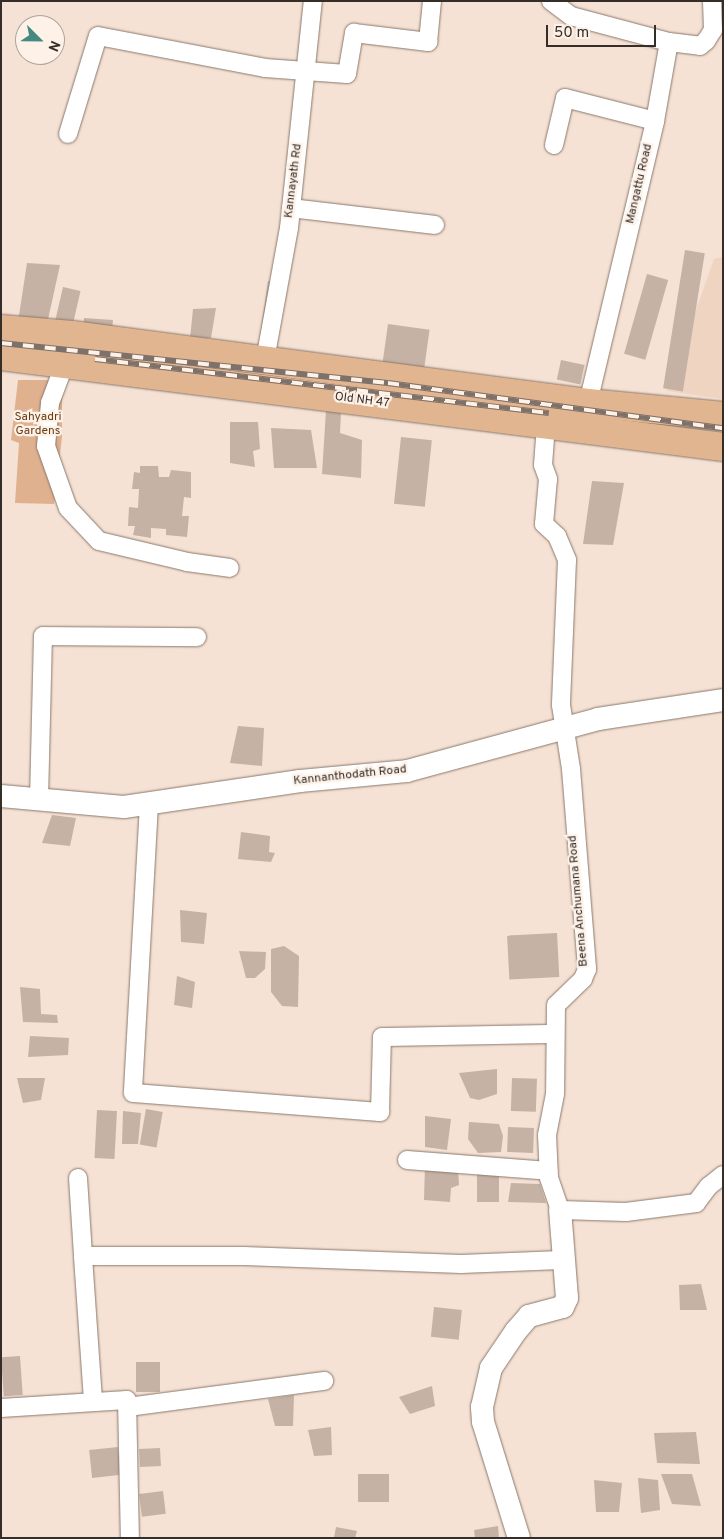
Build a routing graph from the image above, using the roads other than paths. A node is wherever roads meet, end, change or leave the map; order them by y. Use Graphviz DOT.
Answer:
graph roads {
  1 [pos="314,1"];
  2 [pos="432,1"];
  3 [pos="551,1"];
  4 [pos="712,1"];
  5 [pos="670,42"];
  6 [pos="307,73"];
  7 [pos="655,121"];
  8 [pos="68,134"];
  9 [pos="554,145"];
  10 [pos="291,208"];
  11 [pos="435,225"];
  12 [pos="1,329"];
  13 [pos="1,356"];
  14 [pos="265,360"];
  15 [pos="65,363"];
  16 [pos="588,403"];
  17 [pos="723,416"];
  18 [pos="546,425"];
  19 [pos="723,446"];
  20 [pos="230,568"];
  21 [pos="197,637"];
  22 [pos="723,700"];
  23 [pos="566,728"];
  24 [pos="1,796"];
  25 [pos="39,799"];
  26 [pos="149,804"];
  27 [pos="554,1034"];
  28 [pos="407,1160"];
  29 [pos="549,1172"];
  30 [pos="723,1175"];
  31 [pos="78,1178"];
  32 [pos="560,1210"];
  33 [pos="84,1256"];
  34 [pos="561,1260"];
  35 [pos="324,1381"];
  36 [pos="93,1400"];
  37 [pos="128,1407"];
  38 [pos="1,1408"];
  39 [pos="130,1538"];
  40 [pos="519,1538"];
  1 -- 6 [label="street, Kannayath Rd"];
  2 -- 6 [label="street"];
  3 -- 5 [label="street"];
  4 -- 5 [label="street"];
  5 -- 7 [label="street, Mangattu Road"];
  6 -- 8 [label="street"];
  6 -- 10 [label="street, Kannayath Rd"];
  7 -- 9 [label="street"];
  7 -- 16 [label="street, Mangattu Road"];
  10 -- 11 [label="street"];
  10 -- 14 [label="street, Kannayath Rd"];
  12 -- 14 [label="main road"];
  13 -- 15 [label="main road, Old NH 47"];
  14 -- 16 [label="main road"];
  15 -- 18 [label="main road, Old NH 47"];
  15 -- 20 [label="street"];
  16 -- 17 [label="main road"];
  18 -- 19 [label="main road, Old NH 47"];
  18 -- 23 [label="street, Beena Anchumana Road"];
  21 -- 25 [label="street"];
  22 -- 23 [label="street, Kannanthodath Road"];
  23 -- 26 [label="street, Kannanthodath Road"];
  23 -- 27 [label="street, Beena Anchumana Road"];
  24 -- 25 [label="street, Kannanthodath Road"];
  25 -- 26 [label="street, Kannanthodath Road"];
  26 -- 27 [label="street"];
  27 -- 29 [label="street, Beena Anchumana Road"];
  28 -- 29 [label="street"];
  29 -- 32 [label="street, Beena Anchumana Road"];
  30 -- 32 [label="street"];
  31 -- 33 [label="street"];
  32 -- 34 [label="street, Beena Anchumana Road"];
  33 -- 34 [label="street"];
  33 -- 36 [label="street"];
  34 -- 40 [label="street, Beena Anchumana Road"];
  35 -- 37 [label="street"];
  36 -- 37 [label="street"];
  36 -- 38 [label="street"];
  37 -- 39 [label="street"];
}
